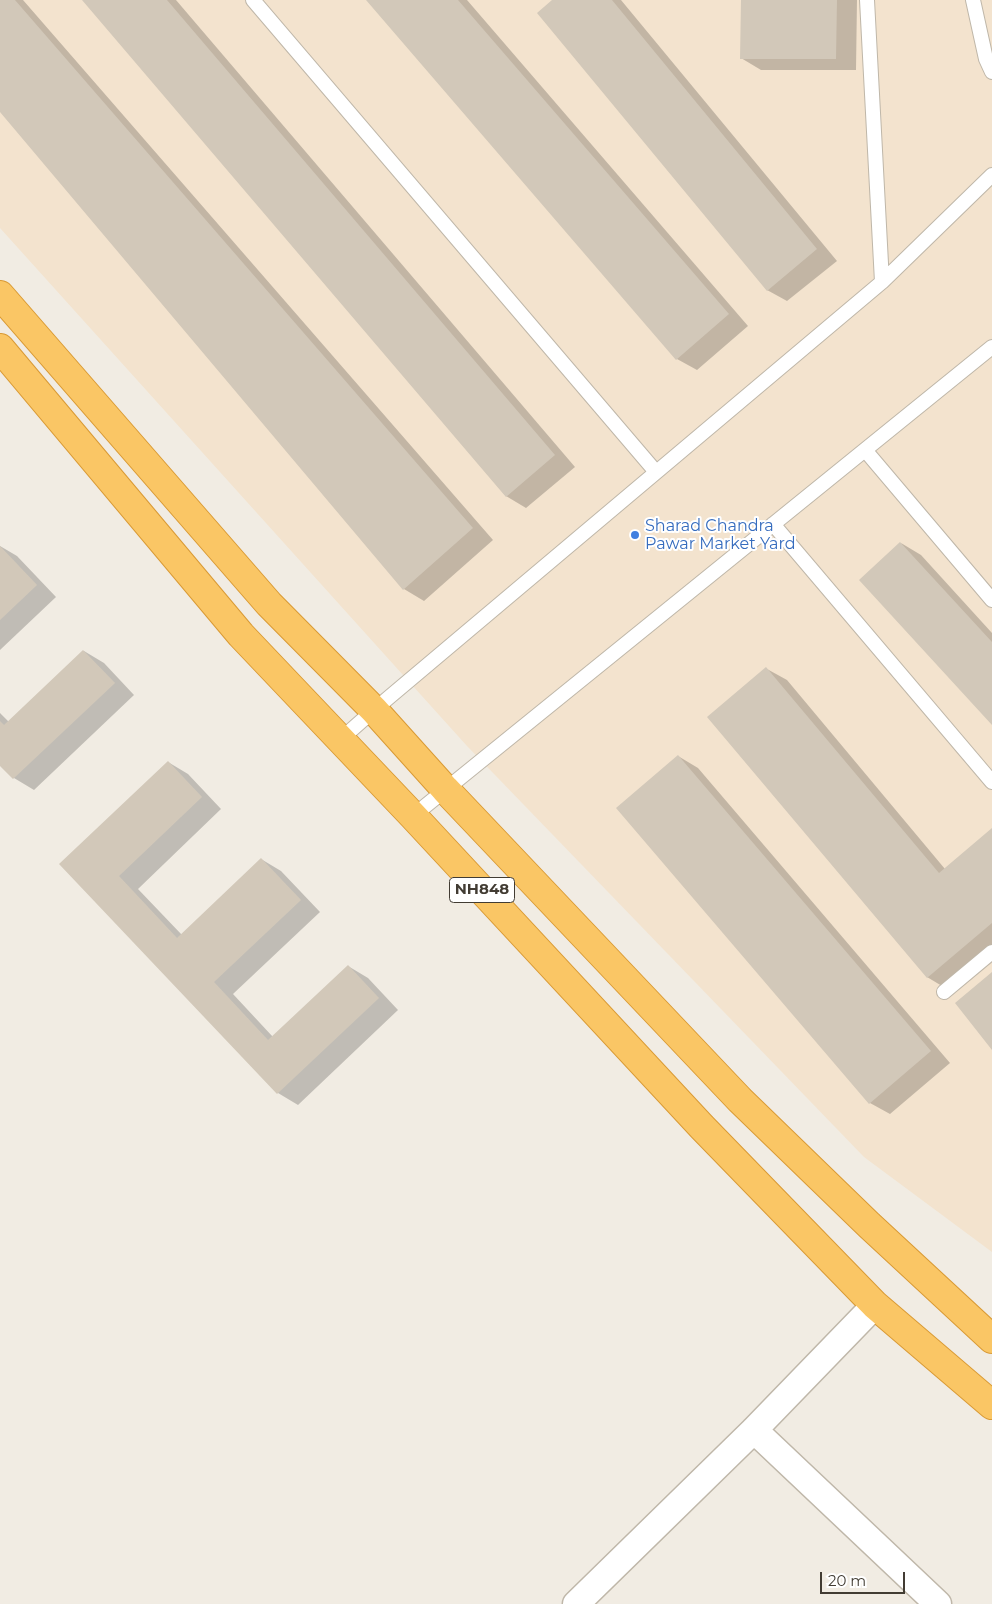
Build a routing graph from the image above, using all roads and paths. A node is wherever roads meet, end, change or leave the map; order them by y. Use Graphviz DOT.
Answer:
graph roads {
  1 [pos="252,0"];
  2 [pos="868,0"];
  3 [pos="973,0"];
  4 [pos="992,72"];
  5 [pos="992,175"];
  6 [pos="882,282"];
  7 [pos="0,295"];
  8 [pos="992,347"];
  9 [pos="0,348"];
  10 [pos="865,450"];
  11 [pos="656,472"];
  12 [pos="773,524"];
  13 [pos="992,600"];
  14 [pos="374,710"];
  15 [pos="340,740"];
  16 [pos="992,782"];
  17 [pos="446,789"];
  18 [pos="413,816"];
  19 [pos="992,952"];
  20 [pos="944,992"];
  21 [pos="875,1305"];
  22 [pos="992,1339"];
  23 [pos="992,1405"];
  24 [pos="754,1430"];
  25 [pos="576,1604"];
  26 [pos="938,1604"];
  1 -- 11 [label="lane"];
  2 -- 6 [label="lane"];
  3 -- 4 [label="lane"];
  5 -- 6 [label="lane"];
  6 -- 11 [label="lane"];
  7 -- 14 [label="highway, NH848"];
  8 -- 10 [label="lane"];
  9 -- 15 [label="highway, NH848"];
  10 -- 12 [label="lane"];
  10 -- 13 [label="lane"];
  11 -- 14 [label="lane"];
  12 -- 16 [label="lane"];
  12 -- 17 [label="lane"];
  14 -- 15 [label="lane"];
  14 -- 17 [label="highway, NH848"];
  15 -- 18 [label="highway, NH848"];
  17 -- 18 [label="lane"];
  17 -- 22 [label="highway, NH848"];
  18 -- 21 [label="highway, NH848"];
  19 -- 20 [label="lane"];
  21 -- 23 [label="highway, NH848"];
  21 -- 24 [label="street"];
  24 -- 25 [label="street"];
  24 -- 26 [label="street"];
}
